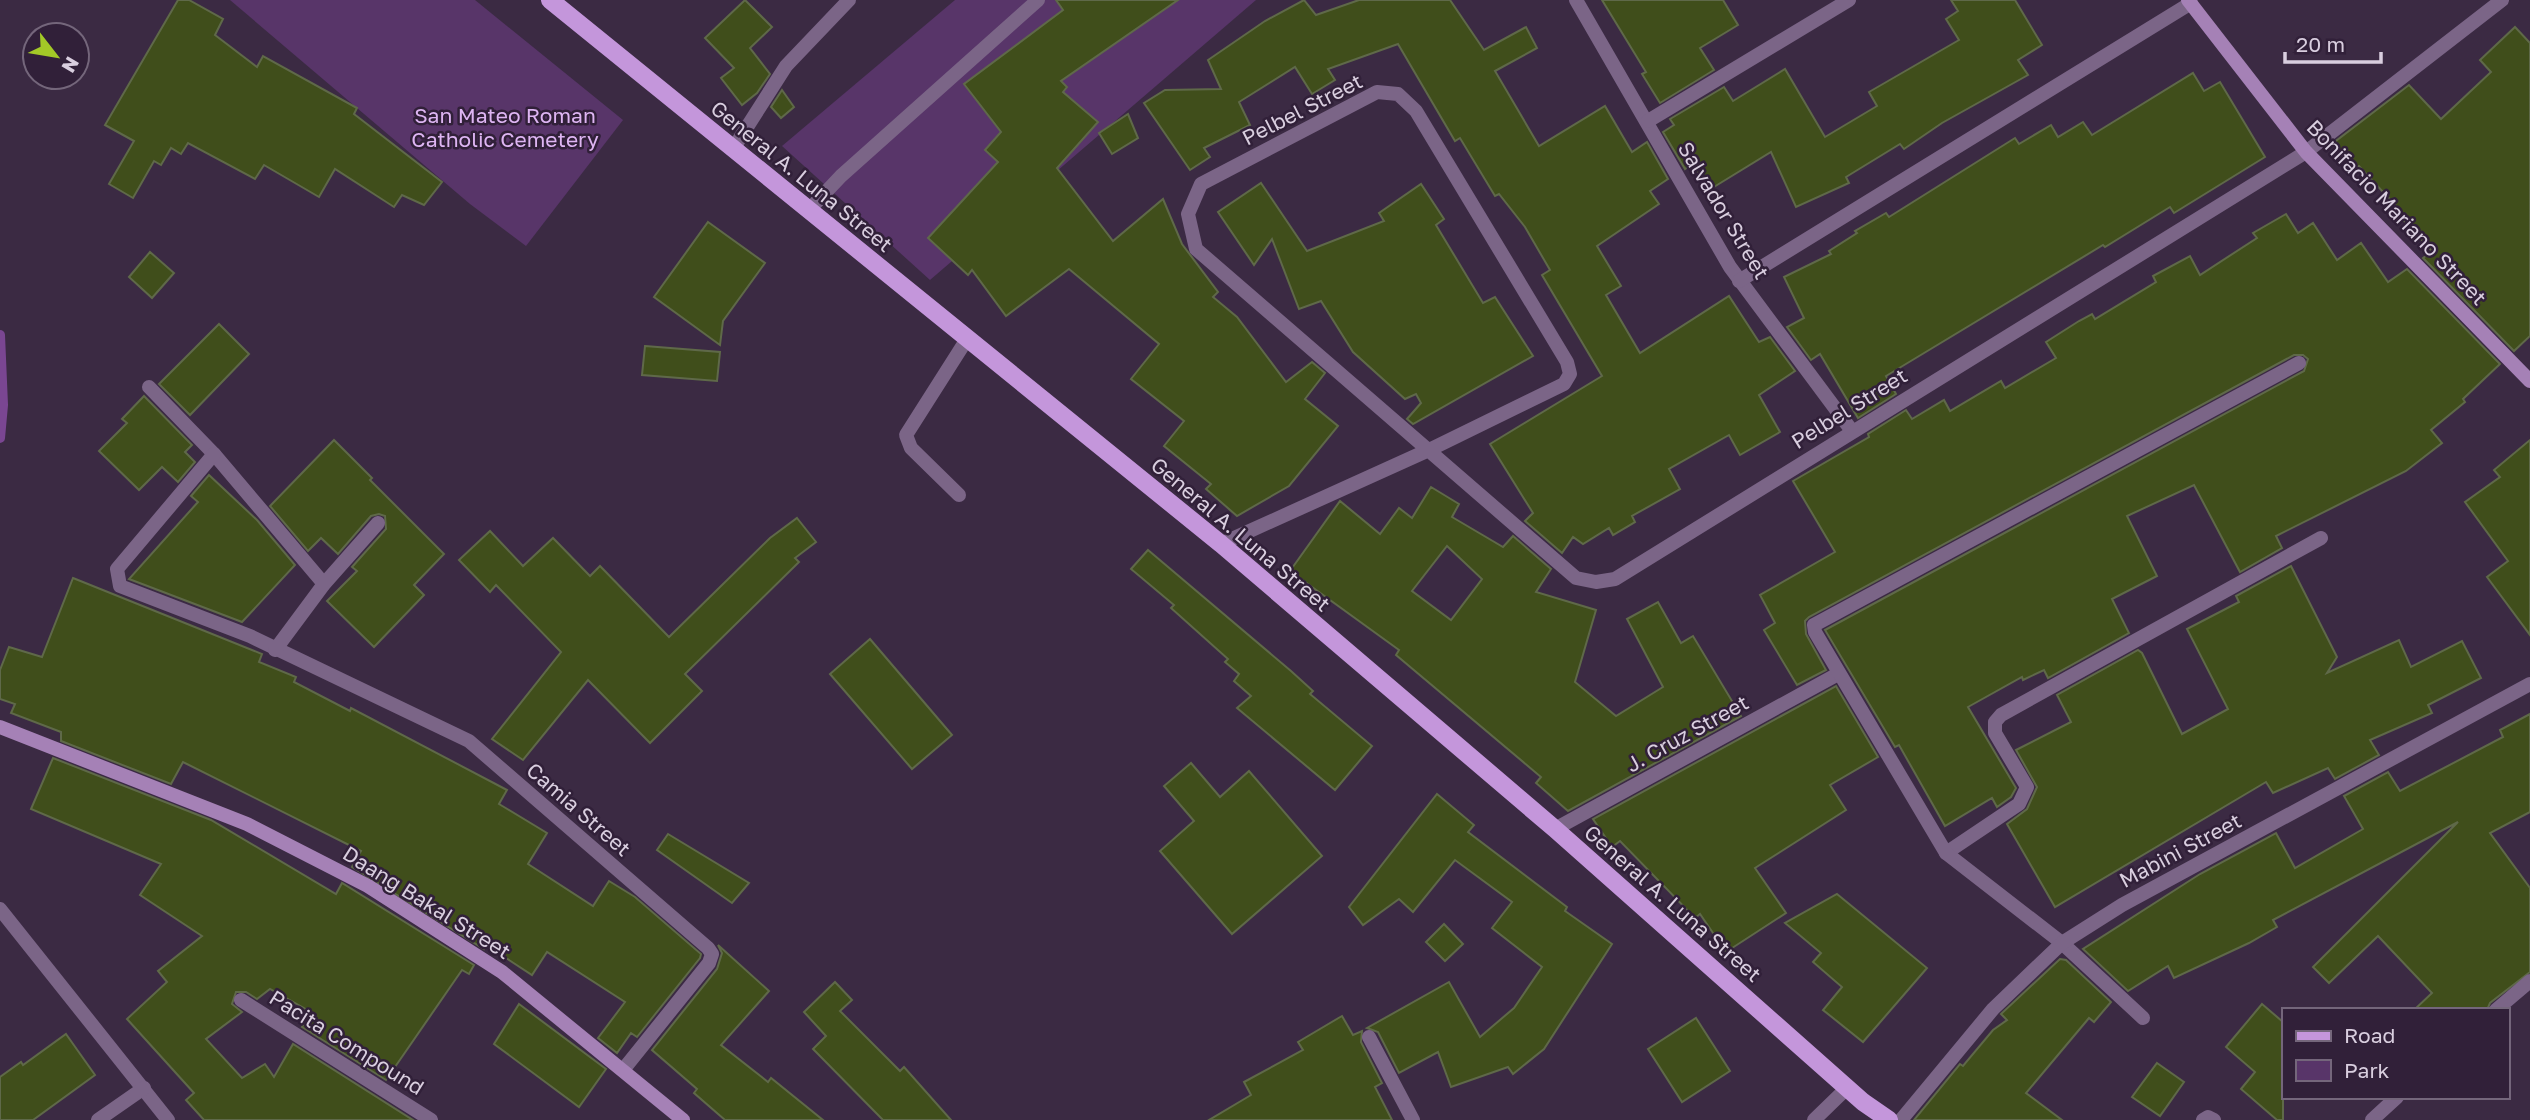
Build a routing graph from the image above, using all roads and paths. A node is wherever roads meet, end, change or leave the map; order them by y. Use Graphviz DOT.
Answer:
graph roads {
  1 [pos="550,0"];
  2 [pos="849,0"];
  3 [pos="1038,0"];
  4 [pos="1576,0"];
  5 [pos="1849,0"];
  6 [pos="2502,0"];
  7 [pos="2190,2"];
  8 [pos="1647,121"];
  9 [pos="733,149"];
  10 [pos="2306,152"];
  11 [pos="808,211"];
  12 [pos="1740,281"];
  13 [pos="967,339"];
  14 [pos="2299,363"];
  15 [pos="2530,381"];
  16 [pos="149,387"];
  17 [pos="1852,431"];
  18 [pos="1431,449"];
  19 [pos="214,454"];
  20 [pos="959,495"];
  21 [pos="378,523"];
  22 [pos="2320,538"];
  23 [pos="1221,544"];
  24 [pos="324,584"];
  25 [pos="275,650"];
  26 [pos="1838,674"];
  27 [pos="2530,684"];
  28 [pos="0,727"];
  29 [pos="1555,829"];
  30 [pos="1946,853"];
  31 [pos="0,909"];
  32 [pos="2062,943"];
  33 [pos="2530,981"];
  34 [pos="241,1000"];
  35 [pos="2498,1008"];
  36 [pos="2143,1018"];
  37 [pos="1370,1037"];
  38 [pos="623,1070"];
  39 [pos="1848,1087"];
  40 [pos="144,1088"];
  41 [pos="2395,1099"];
  42 [pos="98,1120"];
  43 [pos="168,1120"];
  44 [pos="431,1120"];
  45 [pos="683,1120"];
  46 [pos="1413,1120"];
  47 [pos="1814,1120"];
  48 [pos="1889,1120"];
  49 [pos="1901,1120"];
  50 [pos="2203,1120"];
  51 [pos="2214,1120"];
  52 [pos="2372,1120"];
  1 -- 9 [label="main road, General A. Luna Street"];
  2 -- 9 [label="street"];
  3 -- 11 [label="street"];
  4 -- 8 [label="street, Salvador Street"];
  5 -- 8 [label="street"];
  6 -- 10 [label="street, Pelbel Street"];
  7 -- 10 [label="street, Bonifacio Mariano Street"];
  7 -- 12 [label="street"];
  8 -- 12 [label="street, Salvador Street"];
  9 -- 11 [label="main road, General A. Luna Street"];
  10 -- 15 [label="street, Bonifacio Mariano Street"];
  10 -- 17 [label="street, Pelbel Street"];
  11 -- 13 [label="main road, General A. Luna Street"];
  12 -- 17 [label="street, Salvador Street"];
  13 -- 20 [label="street"];
  13 -- 23 [label="main road, General A. Luna Street"];
  14 -- 26 [label="street"];
  16 -- 19 [label="street"];
  17 -- 18 [label="street, Pelbel Street"];
  18 -- 18 [label="street, Pelbel Street"];
  18 -- 23 [label="street, Pelbel Street"];
  19 -- 24 [label="street"];
  19 -- 25 [label="street, Camia Street"];
  21 -- 24 [label="street"];
  22 -- 30 [label="street"];
  23 -- 29 [label="main road, General A. Luna Street"];
  24 -- 25 [label="street"];
  25 -- 38 [label="street, Camia Street"];
  26 -- 29 [label="street, J. Cruz Street"];
  26 -- 30 [label="street"];
  27 -- 32 [label="street, Mabini Street"];
  28 -- 38 [label="street, Daang Bakal Street"];
  29 -- 39 [label="main road, General A. Luna Street"];
  30 -- 32 [label="street"];
  31 -- 40 [label="street"];
  32 -- 36 [label="street"];
  32 -- 49 [label="street, Mabini Street"];
  33 -- 35 [label="street"];
  34 -- 44 [label="street, Pacita Compound"];
  37 -- 46 [label="street"];
  38 -- 45 [label="street, Daang Bakal Street"];
  39 -- 47 [label="street"];
  39 -- 48 [label="main road, General A. Luna Street"];
  40 -- 42 [label="street"];
  40 -- 43 [label="street"];
  41 -- 52 [label="street"];
  50 -- 51 [label="street"];
}
